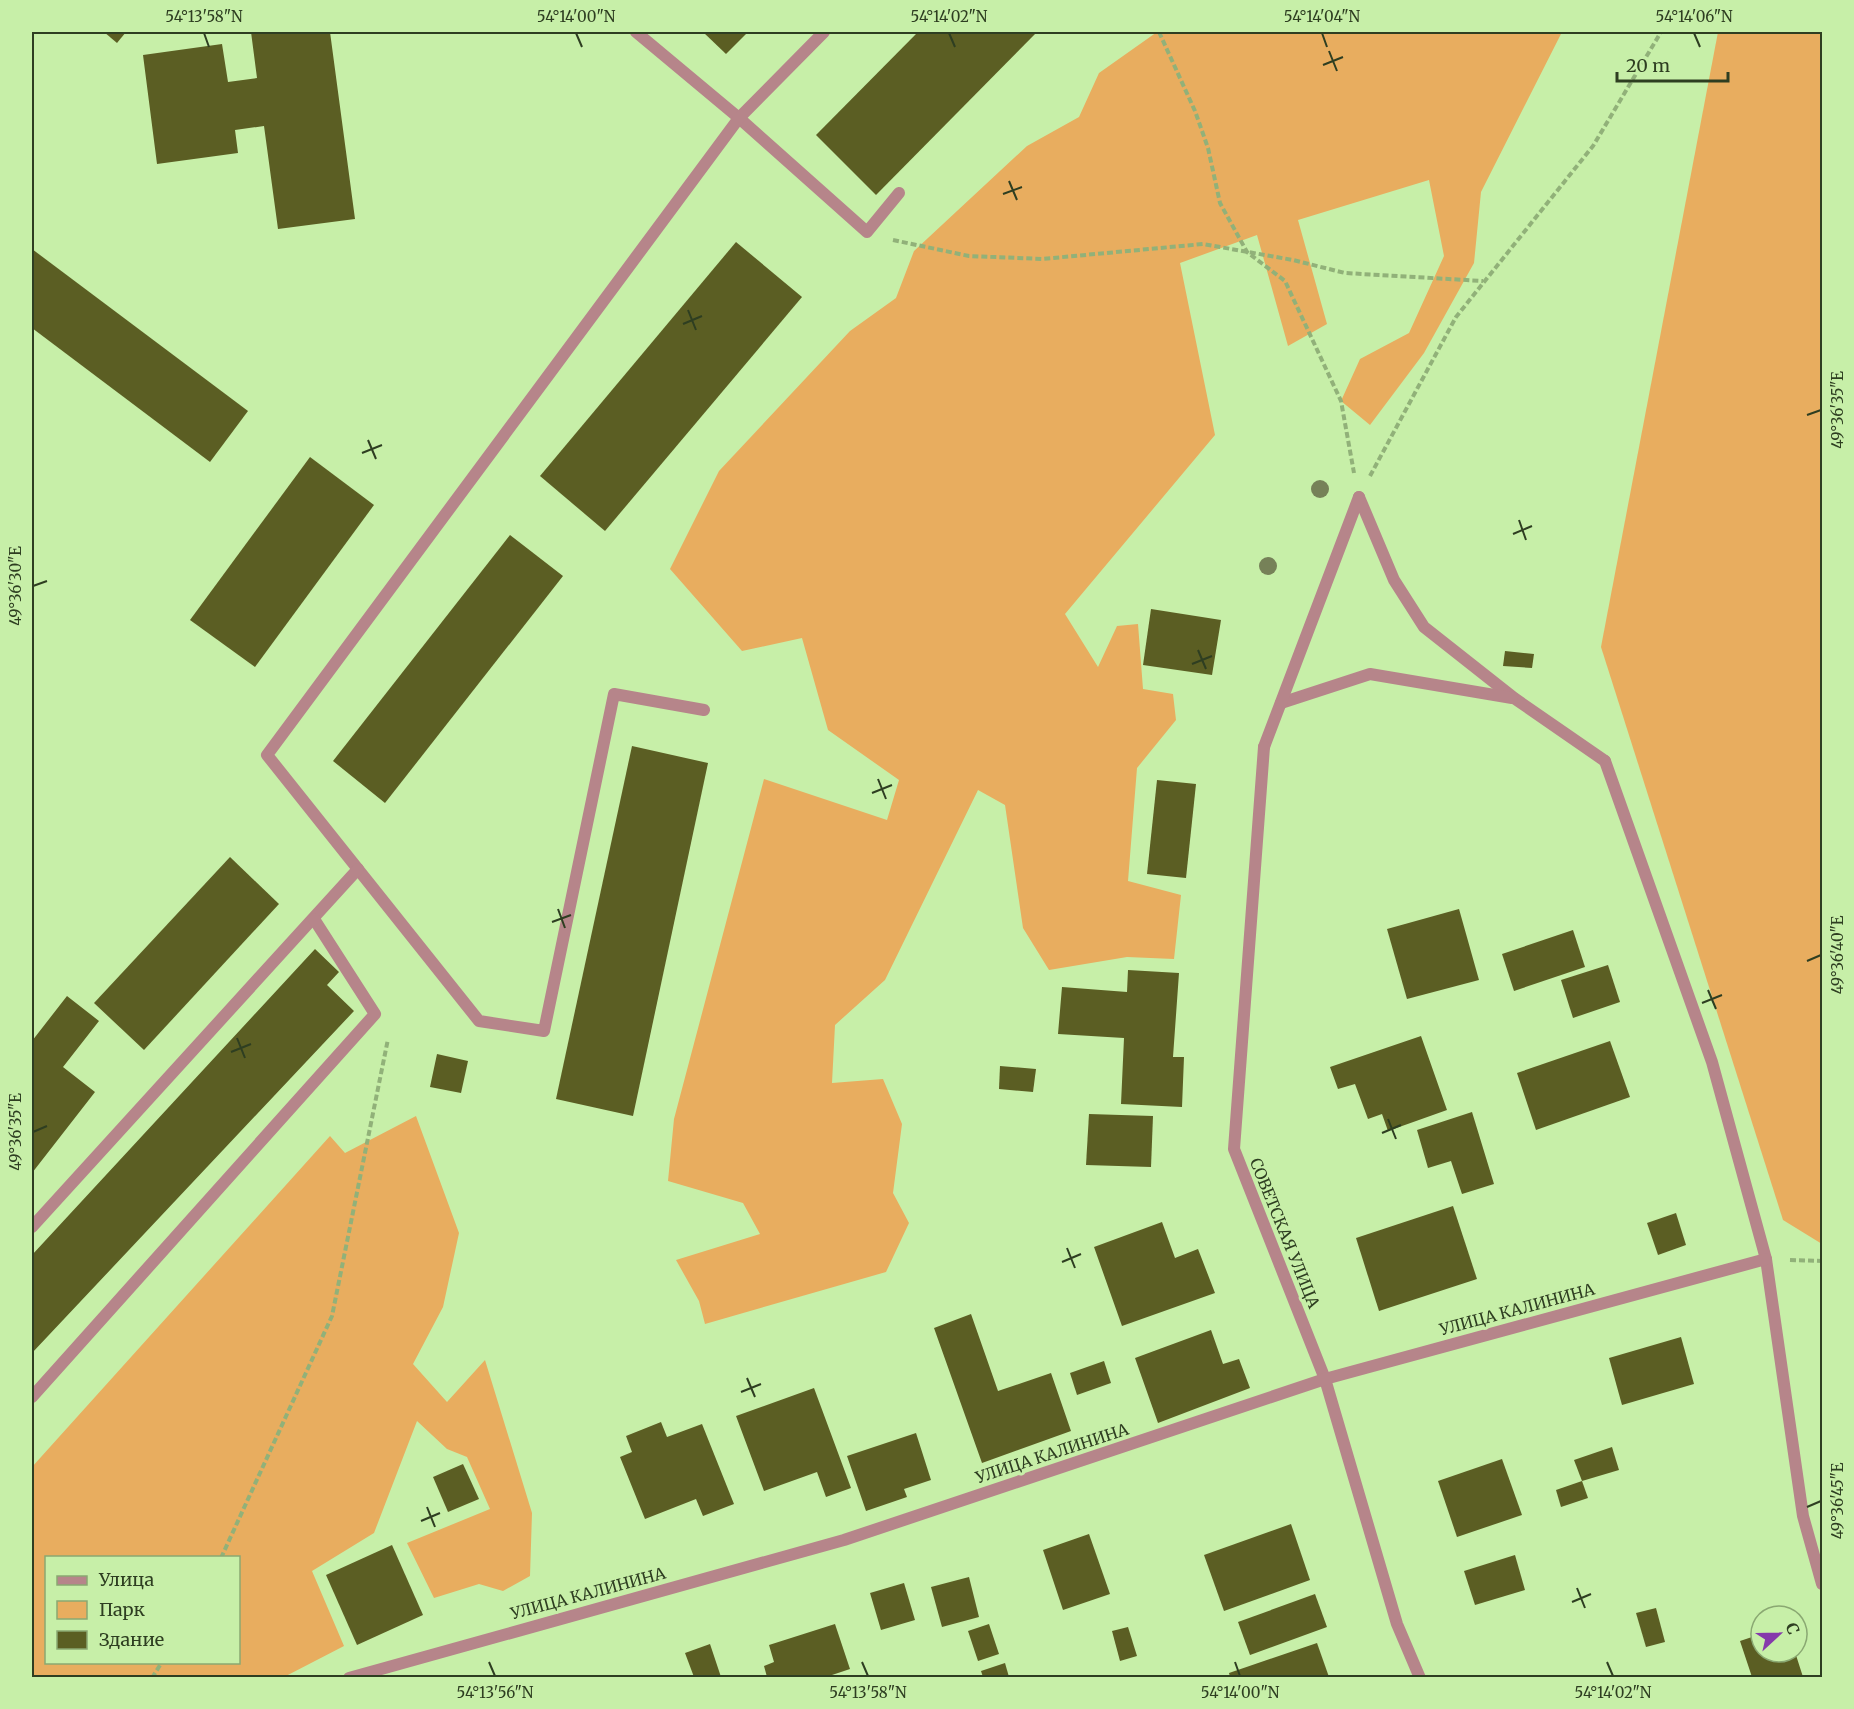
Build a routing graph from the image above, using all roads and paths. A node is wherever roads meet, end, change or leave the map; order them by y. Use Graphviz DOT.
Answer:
graph roads {
  1 [pos="636,32"];
  2 [pos="824,32"];
  3 [pos="1159,32"];
  4 [pos="1661,32"];
  5 [pos="739,118"];
  6 [pos="899,193"];
  7 [pos="867,232"];
  8 [pos="1247,252"];
  9 [pos="1483,281"];
  10 [pos="1359,497"];
  11 [pos="1514,698"];
  12 [pos="1281,702"];
  13 [pos="704,710"];
  14 [pos="358,869"];
  15 [pos="314,919"];
  16 [pos="375,1014"];
  17 [pos="32,1227"];
  18 [pos="1766,1259"];
  19 [pos="1324,1379"];
  20 [pos="32,1397"];
  21 [pos="221,1556"];
  22 [pos="1822,1584"];
  23 [pos="161,1664"];
  24 [pos="152,1677"];
  25 [pos="350,1677"];
  26 [pos="1420,1677"];
  1 -- 5 [label="street"];
  2 -- 5 [label="street"];
  3 -- 8 [label="path"];
  4 -- 9 [label="path"];
  5 -- 7 [label="street"];
  5 -- 14 [label="street"];
  6 -- 7 [label="street"];
  7 -- 8 [label="path"];
  8 -- 9 [label="path"];
  8 -- 10 [label="path"];
  9 -- 10 [label="path"];
  10 -- 11 [label="street"];
  10 -- 12 [label="street, СОВЕТСКАЯ УЛИЦА"];
  11 -- 12 [label="street"];
  11 -- 18 [label="street"];
  12 -- 19 [label="street, СОВЕТСКАЯ УЛИЦА"];
  13 -- 14 [label="street"];
  14 -- 15 [label="street"];
  15 -- 16 [label="street"];
  15 -- 17 [label="street"];
  16 -- 20 [label="street"];
  16 -- 21 [label="path"];
  18 -- 19 [label="street, УЛИЦА КАЛИНИНА"];
  18 -- 22 [label="street"];
  19 -- 25 [label="street, УЛИЦА КАЛИНИНА"];
  19 -- 26 [label="street, СОВЕТСКАЯ УЛИЦА"];
  23 -- 24 [label="path"];
}
